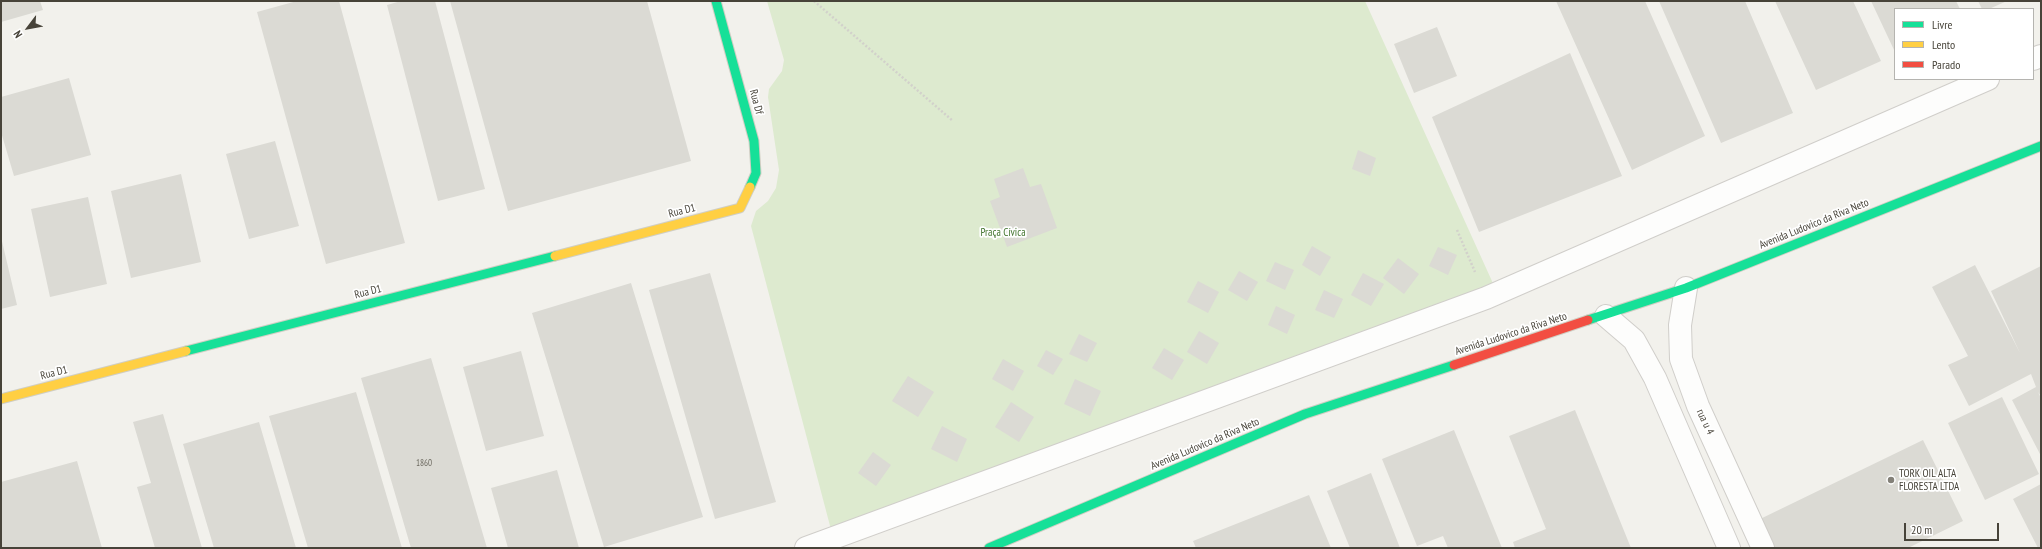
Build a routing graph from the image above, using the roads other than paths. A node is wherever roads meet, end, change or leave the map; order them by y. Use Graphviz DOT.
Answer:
graph roads {
  1 [pos="716,1"];
  2 [pos="1986,80"];
  3 [pos="2041,146"];
  4 [pos="740,208"];
  5 [pos="1686,288"];
  6 [pos="1606,316"];
  7 [pos="1,399"];
  8 [pos="806,548"];
  9 [pos="989,548"];
  10 [pos="1728,548"];
  11 [pos="1763,548"];
  1 -- 4 [label="street, Rua Df"];
  2 -- 8 [label="street"];
  3 -- 5 [label="street, Avenida Ludovico da Riva Neto"];
  4 -- 7 [label="street, Rua D1"];
  5 -- 6 [label="street, Avenida Ludovico da Riva Neto"];
  5 -- 11 [label="street, rua u 4"];
  6 -- 9 [label="street, Avenida Ludovico da Riva Neto"];
  6 -- 10 [label="street"];
}
